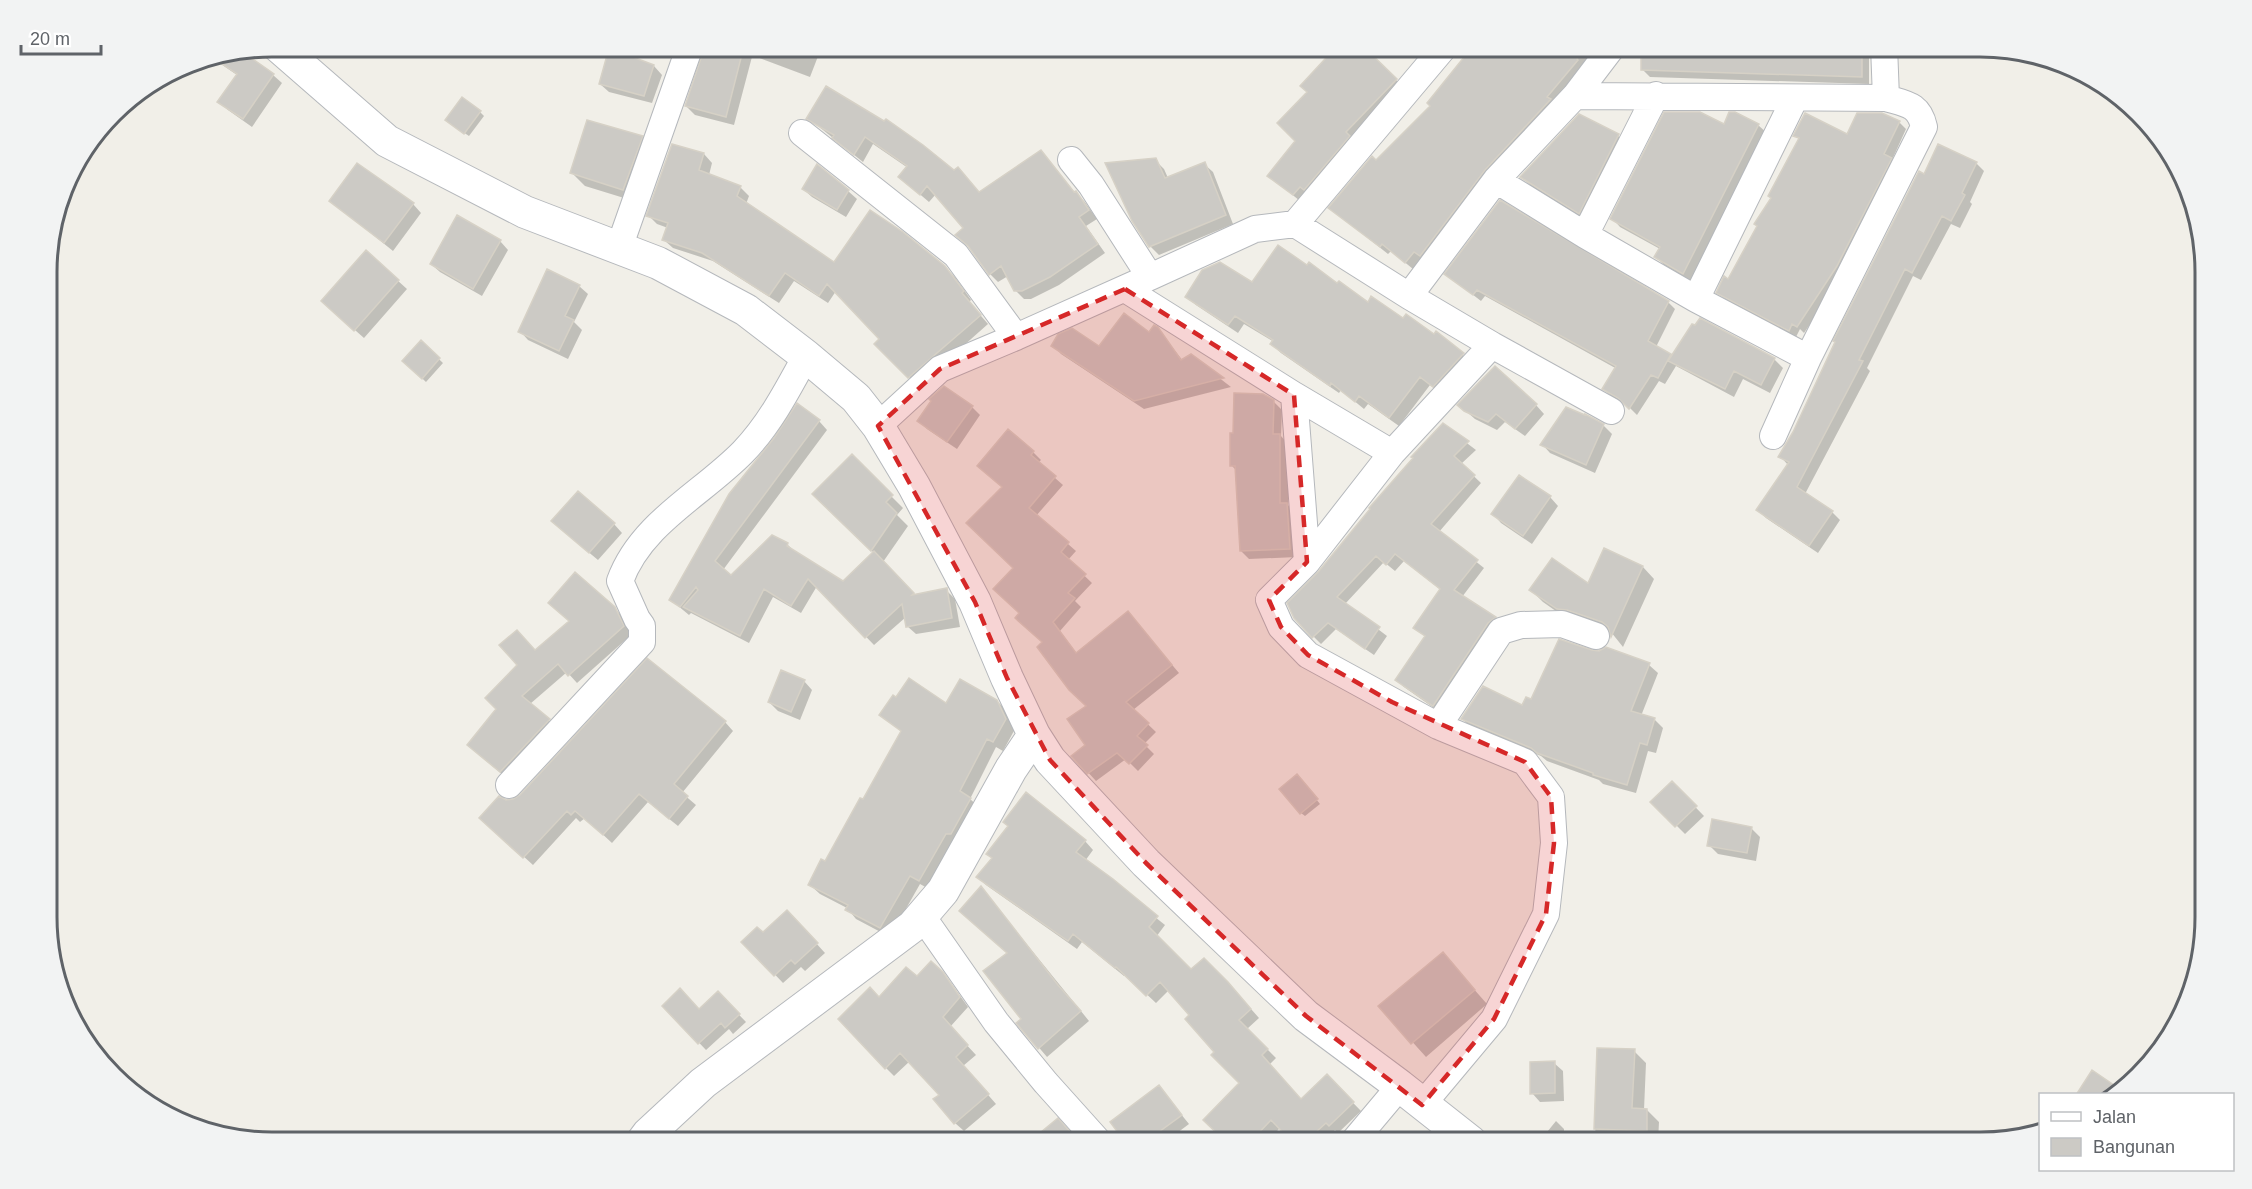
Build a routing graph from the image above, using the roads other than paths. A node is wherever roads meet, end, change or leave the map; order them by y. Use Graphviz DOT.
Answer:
graph roads {
  1 [pos="296,57"];
  2 [pos="686,57"];
  3 [pos="1436,57"];
  4 [pos="1605,57"];
  5 [pos="1884,57"];
  6 [pos="1656,95"];
  7 [pos="1575,96"];
  8 [pos="1794,98"];
  9 [pos="1886,98"];
  10 [pos="802,133"];
  11 [pos="1071,160"];
  12 [pos="1496,180"];
  13 [pos="1295,224"];
  14 [pos="1585,235"];
  15 [pos="619,248"];
  16 [pos="1150,277"];
  17 [pos="1125,289"];
  18 [pos="1409,296"];
  19 [pos="1696,299"];
  20 [pos="1016,337"];
  21 [pos="1492,345"];
  22 [pos="806,356"];
  23 [pos="1808,358"];
  24 [pos="1294,395"];
  25 [pos="1611,411"];
  26 [pos="878,426"];
  27 [pos="1773,436"];
  28 [pos="1392,453"];
  29 [pos="1307,562"];
  30 [pos="1596,636"];
  31 [pos="1438,726"];
  32 [pos="1034,735"];
  33 [pos="509,785"];
  34 [pos="922,916"];
  35 [pos="1411,1095"];
  36 [pos="650,1132"];
  37 [pos="1090,1132"];
  38 [pos="1365,1132"];
  39 [pos="1458,1132"];
  1 -- 15 [label="street"];
  2 -- 15 [label="street"];
  3 -- 13 [label="street"];
  4 -- 7 [label="street"];
  5 -- 9 [label="street"];
  6 -- 7 [label="street"];
  6 -- 8 [label="street"];
  6 -- 14 [label="street"];
  7 -- 12 [label="street"];
  8 -- 9 [label="street"];
  8 -- 19 [label="street"];
  9 -- 23 [label="street"];
  10 -- 20 [label="street"];
  11 -- 16 [label="street"];
  12 -- 14 [label="street"];
  12 -- 18 [label="street"];
  13 -- 16 [label="street"];
  13 -- 18 [label="street"];
  14 -- 19 [label="street"];
  15 -- 22 [label="street"];
  16 -- 17 [label="street"];
  17 -- 20 [label="street"];
  17 -- 24 [label="street"];
  18 -- 21 [label="street"];
  19 -- 23 [label="street"];
  20 -- 26 [label="street"];
  21 -- 25 [label="street"];
  21 -- 28 [label="street"];
  22 -- 26 [label="street"];
  22 -- 33 [label="street"];
  23 -- 27 [label="street"];
  24 -- 28 [label="street"];
  24 -- 29 [label="street"];
  26 -- 32 [label="street"];
  28 -- 29 [label="street"];
  29 -- 31 [label="street"];
  30 -- 31 [label="street"];
  31 -- 35 [label="street"];
  32 -- 34 [label="street"];
  32 -- 35 [label="street"];
  34 -- 36 [label="street"];
  34 -- 37 [label="street"];
  35 -- 38 [label="street"];
  35 -- 39 [label="street"];
}
